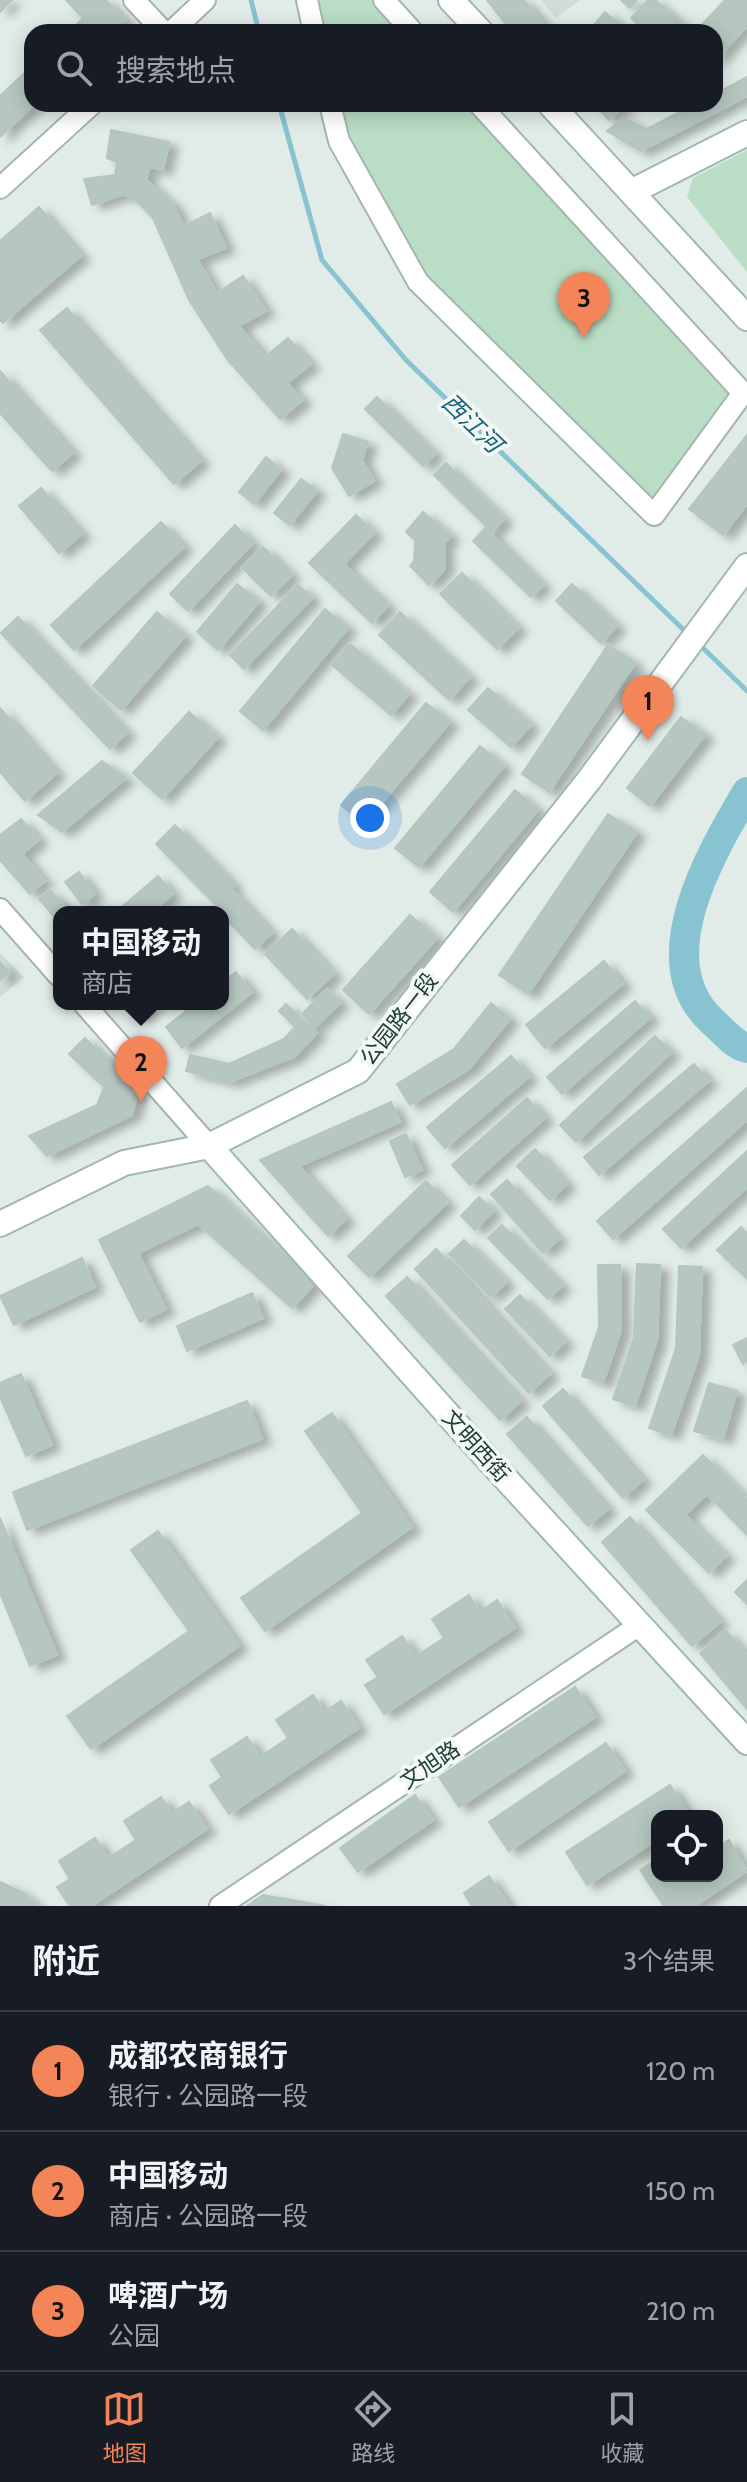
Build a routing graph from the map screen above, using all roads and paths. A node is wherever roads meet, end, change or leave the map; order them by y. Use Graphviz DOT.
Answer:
graph roads {
  1 [pos="134,0"];
  2 [pos="205,0"];
  3 [pos="307,0"];
  4 [pos="384,0"];
  5 [pos="451,0"];
  6 [pos="165,24"];
  7 [pos="178,24"];
  8 [pos="312,24"];
  9 [pos="406,24"];
  10 [pos="474,24"];
  11 [pos="83,112"];
  12 [pos="332,112"];
  13 [pos="486,112"];
  14 [pos="558,112"];
  15 [pos="747,133"];
  16 [pos="0,188"];
  17 [pos="633,191"];
  18 [pos="747,318"];
  19 [pos="747,566"];
  20 [pos="0,909"];
  21 [pos="53,969"];
  22 [pos="89,1010"];
  23 [pos="209,1146"];
  24 [pos="0,1224"];
  25 [pos="641,1624"];
  26 [pos="747,1742"];
  27 [pos="220,1906"];
  1 -- 6 [label="street"];
  2 -- 7 [label="street"];
  3 -- 8 [label="street"];
  4 -- 9 [label="street"];
  5 -- 10 [label="street"];
  11 -- 16 [label="street"];
  12 -- 13 [label="street"];
  14 -- 17 [label="street"];
  15 -- 17 [label="street"];
  17 -- 18 [label="street"];
  19 -- 23 [label="street, 公园路一段"];
  20 -- 21 [label="street"];
  22 -- 23 [label="street"];
  23 -- 24 [label="street, 公园路一段"];
  23 -- 25 [label="street, 文明西街"];
  25 -- 26 [label="street, 文明西街"];
  25 -- 27 [label="street, 文旭路"];
}
